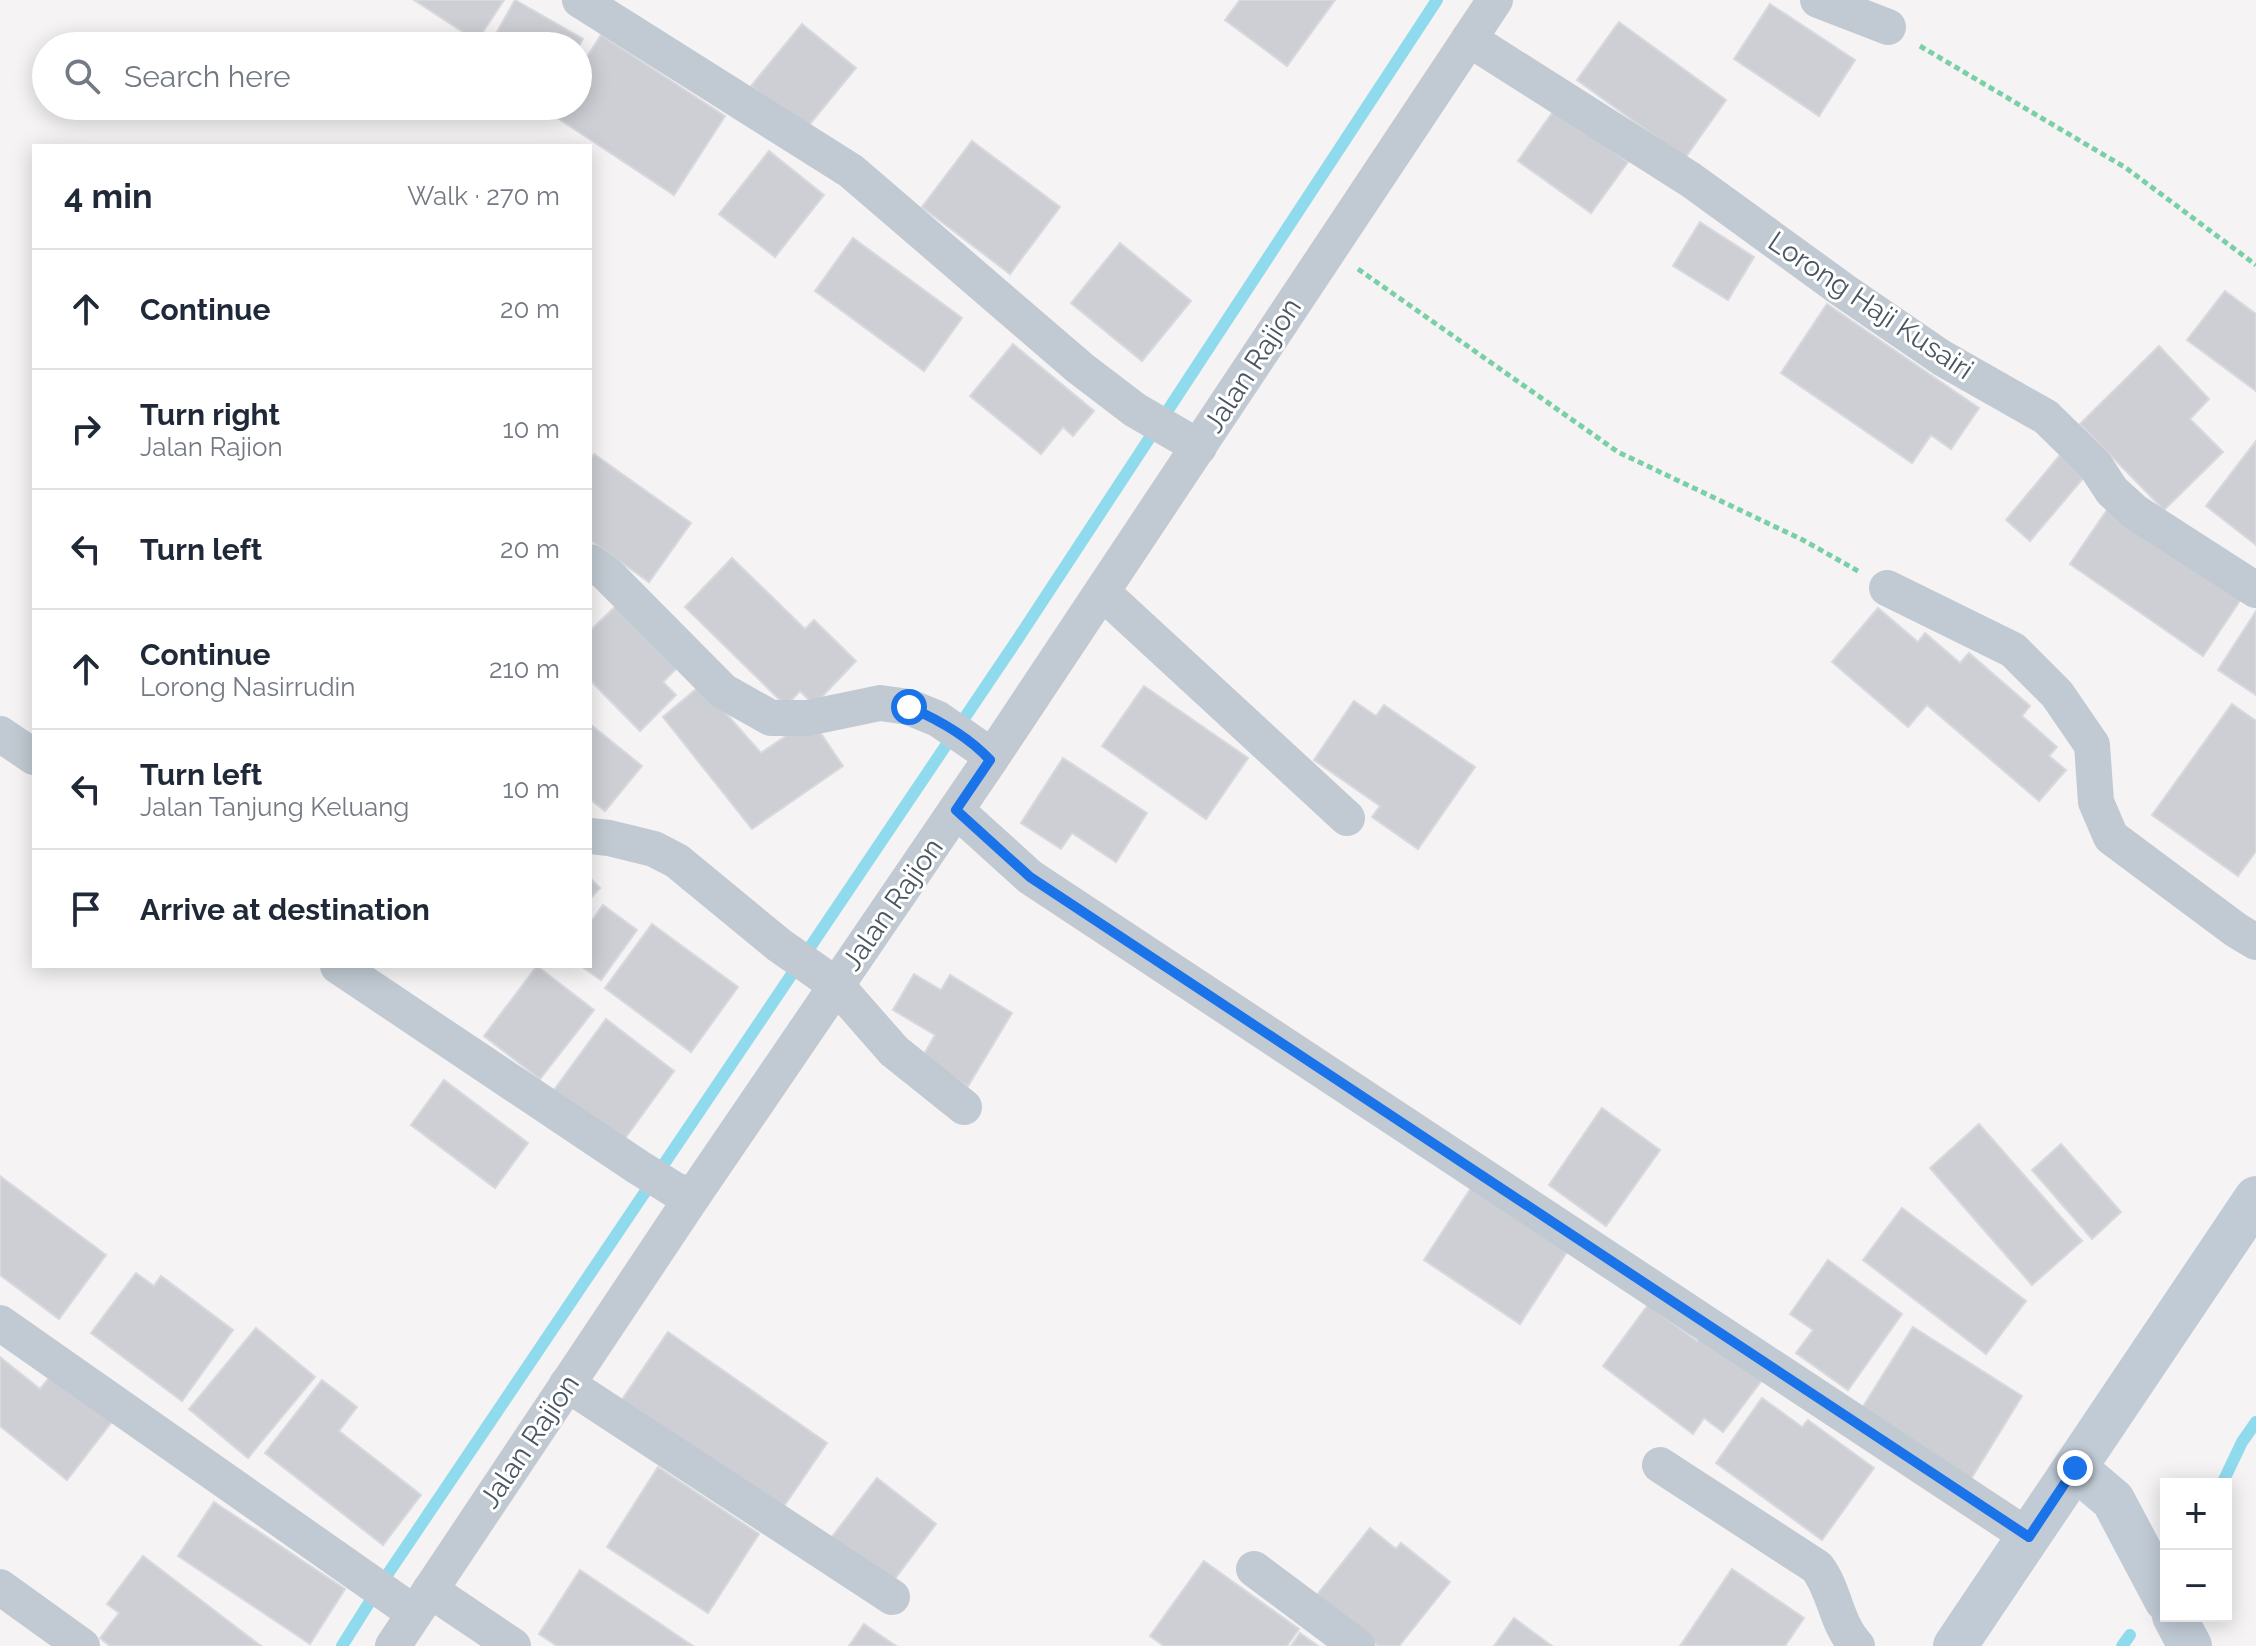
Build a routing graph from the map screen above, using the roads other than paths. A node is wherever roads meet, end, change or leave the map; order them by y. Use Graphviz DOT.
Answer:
graph roads {
  1 [pos="580,0"];
  2 [pos="1495,0"];
  3 [pos="1818,0"];
  4 [pos="1888,27"];
  5 [pos="1479,44"];
  6 [pos="1189,441"];
  7 [pos="592,563"];
  8 [pos="1887,588"];
  9 [pos="2256,590"];
  10 [pos="1102,592"];
  11 [pos="0,734"];
  12 [pos="985,754"];
  13 [pos="32,756"];
  14 [pos="956,810"];
  15 [pos="1347,818"];
  16 [pos="592,836"];
  17 [pos="2256,942"];
  18 [pos="341,968"];
  19 [pos="828,980"];
  20 [pos="964,1107"];
  21 [pos="684,1193"];
  22 [pos="2256,1198"];
  23 [pos="0,1323"];
  24 [pos="576,1389"];
  25 [pos="1660,1465"];
  26 [pos="2075,1468"];
  27 [pos="2029,1537"];
  28 [pos="1254,1569"];
  29 [pos="0,1587"];
  30 [pos="2160,1589"];
  31 [pos="892,1597"];
  32 [pos="414,1601"];
  33 [pos="2177,1622"];
  34 [pos="82,1646"];
  35 [pos="393,1646"];
  36 [pos="513,1646"];
  37 [pos="1357,1646"];
  38 [pos="1857,1646"];
  39 [pos="1955,1646"];
  40 [pos="2190,1646"];
  1 -- 6 [label="street"];
  2 -- 5 [label="street, Jalan Rajion"];
  3 -- 4 [label="street"];
  5 -- 6 [label="street, Jalan Rajion"];
  5 -- 9 [label="street, Lorong Haji Kusairi"];
  6 -- 10 [label="street, Jalan Rajion"];
  7 -- 12 [label="street"];
  8 -- 17 [label="street"];
  10 -- 12 [label="street, Jalan Rajion"];
  10 -- 15 [label="street"];
  11 -- 13 [label="street"];
  12 -- 14 [label="street, Jalan Rajion"];
  14 -- 19 [label="street, Jalan Rajion"];
  14 -- 27 [label="street"];
  16 -- 19 [label="street"];
  18 -- 21 [label="street"];
  19 -- 20 [label="street"];
  19 -- 21 [label="street, Jalan Rajion"];
  21 -- 24 [label="street, Jalan Rajion"];
  22 -- 26 [label="main road"];
  23 -- 32 [label="street"];
  24 -- 31 [label="street"];
  24 -- 32 [label="street, Jalan Rajion"];
  25 -- 38 [label="street"];
  26 -- 27 [label="main road"];
  26 -- 30 [label="main road"];
  27 -- 39 [label="main road"];
  28 -- 37 [label="street"];
  29 -- 34 [label="street"];
  32 -- 35 [label="street, Jalan Rajion"];
  32 -- 36 [label="street"];
  33 -- 40 [label="main road"];
}
